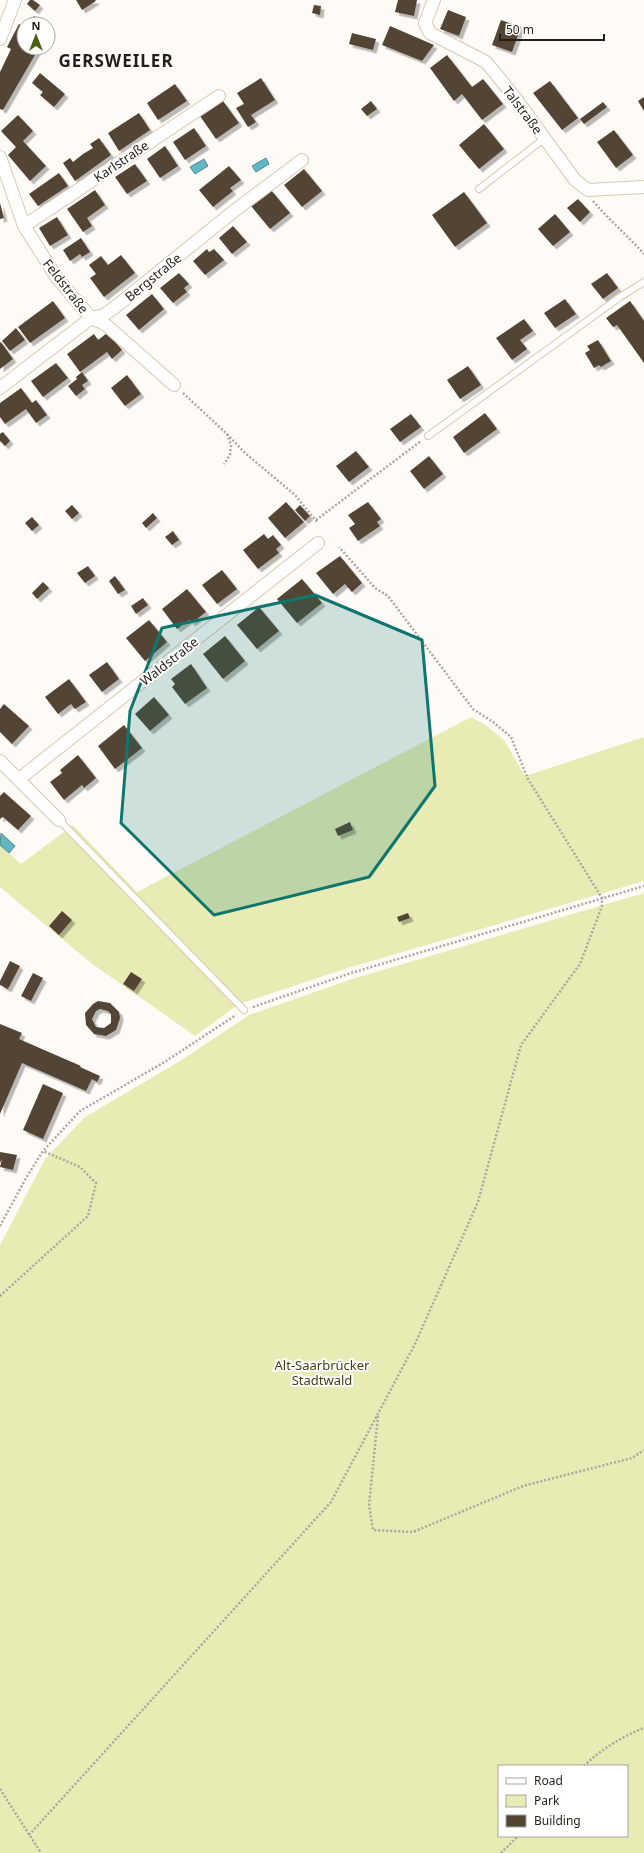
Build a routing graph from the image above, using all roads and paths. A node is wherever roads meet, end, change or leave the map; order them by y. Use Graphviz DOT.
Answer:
graph roads {
  1 [pos="15,0"];
  2 [pos="434,0"];
  3 [pos="0,39"];
  4 [pos="218,96"];
  5 [pos="545,138"];
  6 [pos="0,157"];
  7 [pos="302,160"];
  8 [pos="644,187"];
  9 [pos="479,189"];
  10 [pos="588,190"];
  11 [pos="24,226"];
  12 [pos="644,254"];
  13 [pos="644,282"];
  14 [pos="91,318"];
  15 [pos="174,385"];
  16 [pos="0,388"];
  17 [pos="227,434"];
  18 [pos="428,436"];
  19 [pos="224,464"];
  20 [pos="318,543"];
  21 [pos="339,547"];
  22 [pos="0,761"];
  23 [pos="19,779"];
  24 [pos="59,820"];
  25 [pos="644,886"];
  26 [pos="602,898"];
  27 [pos="244,1010"];
  28 [pos="43,1151"];
  29 [pos="0,1226"];
  30 [pos="0,1296"];
  31 [pos="378,1413"];
  32 [pos="644,1450"];
  33 [pos="644,1728"];
  34 [pos="585,1765"];
  35 [pos="0,1789"];
  36 [pos="29,1835"];
  37 [pos="517,1837"];
  38 [pos="41,1853"];
  39 [pos="501,1853"];
  1 -- 3 [label="street"];
  2 -- 5 [label="street, Talstraße"];
  4 -- 11 [label="street, Karlstraße"];
  5 -- 9 [label="lane"];
  5 -- 10 [label="street, Talstraße"];
  6 -- 11 [label="street, Feldstraße"];
  7 -- 14 [label="street, Bergstraße"];
  8 -- 10 [label="street"];
  10 -- 12 [label="path"];
  11 -- 14 [label="street, Feldstraße"];
  13 -- 18 [label="lane"];
  14 -- 15 [label="street, Feldstraße"];
  14 -- 16 [label="street, Bergstraße"];
  15 -- 17 [label="path"];
  17 -- 18 [label="path"];
  17 -- 19 [label="path"];
  20 -- 23 [label="street, Waldstraße"];
  21 -- 26 [label="path"];
  22 -- 23 [label="street"];
  23 -- 24 [label="street"];
  24 -- 27 [label="lane"];
  25 -- 26 [label="path"];
  26 -- 27 [label="path"];
  26 -- 31 [label="path"];
  27 -- 28 [label="path"];
  28 -- 29 [label="path"];
  28 -- 30 [label="path"];
  31 -- 32 [label="path"];
  31 -- 36 [label="path"];
  33 -- 34 [label="path"];
  35 -- 36 [label="path"];
  36 -- 38 [label="path"];
  37 -- 39 [label="path"];
}
